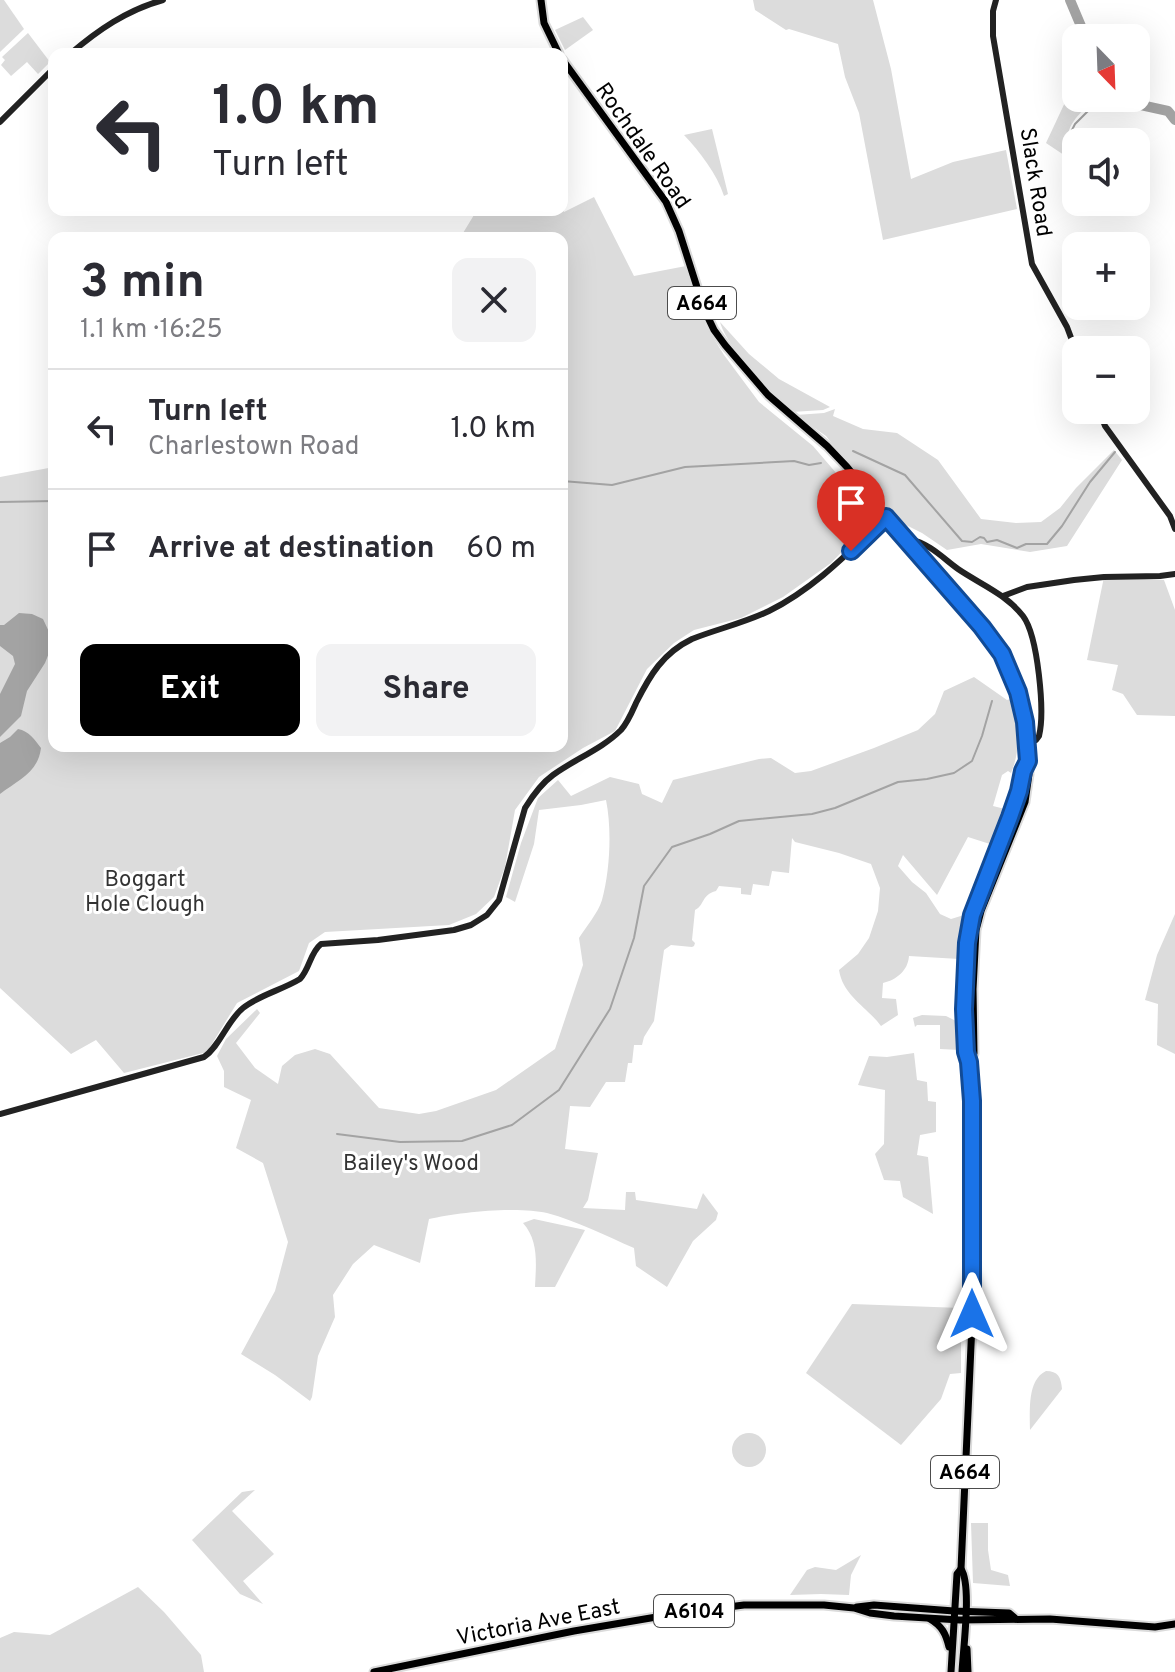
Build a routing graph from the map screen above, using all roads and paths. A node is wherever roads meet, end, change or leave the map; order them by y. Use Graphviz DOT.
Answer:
graph roads {
  1 [pos="163,0"];
  2 [pos="541,0"];
  3 [pos="996,0"];
  4 [pos="77,48"];
  5 [pos="556,48"];
  6 [pos="568,67"];
  7 [pos="48,74"];
  8 [pos="0,122"];
  9 [pos="1070,336"];
  10 [pos="1104,424"];
  11 [pos="886,517"];
  12 [pos="1175,529"];
  13 [pos="908,543"];
  14 [pos="1175,574"];
  15 [pos="1003,596"];
  16 [pos="1027,742"];
  17 [pos="0,1114"];
  18 [pos="854,1608"];
  19 [pos="960,1616"];
  20 [pos="928,1618"];
  21 [pos="1175,1624"];
  22 [pos="952,1657"];
  23 [pos="963,1670"];
  24 [pos="374,1672"];
  25 [pos="951,1672"];
  1 -- 4 [label="street"];
  2 -- 5 [label="main road, Rochdale Road / A664"];
  3 -- 9 [label="street, Slack Road"];
  6 -- 11 [label="main road, Rochdale Road / A664"];
  7 -- 8 [label="street"];
  10 -- 12 [label="street"];
  11 -- 13 [label="main road, Rochdale Road / A664"];
  11 -- 17 [label="street"];
  13 -- 15 [label="street"];
  13 -- 16 [label="main road, Rochdale Road / A664"];
  14 -- 15 [label="street"];
  15 -- 16 [label="street"];
  16 -- 19 [label="main road, Rochdale Road / A664"];
  18 -- 19 [label="main road, A6104"];
  18 -- 20 [label="main road, A6104"];
  18 -- 24 [label="main road, Victoria Ave East / A6104"];
  19 -- 20 [label="main road, A6104"];
  19 -- 21 [label="main road, A6104"];
  19 -- 22 [label="main road, A664"];
  19 -- 23 [label="main road, A664"];
  20 -- 22 [label="main road"];
  22 -- 25 [label="main road, A664"];
}
